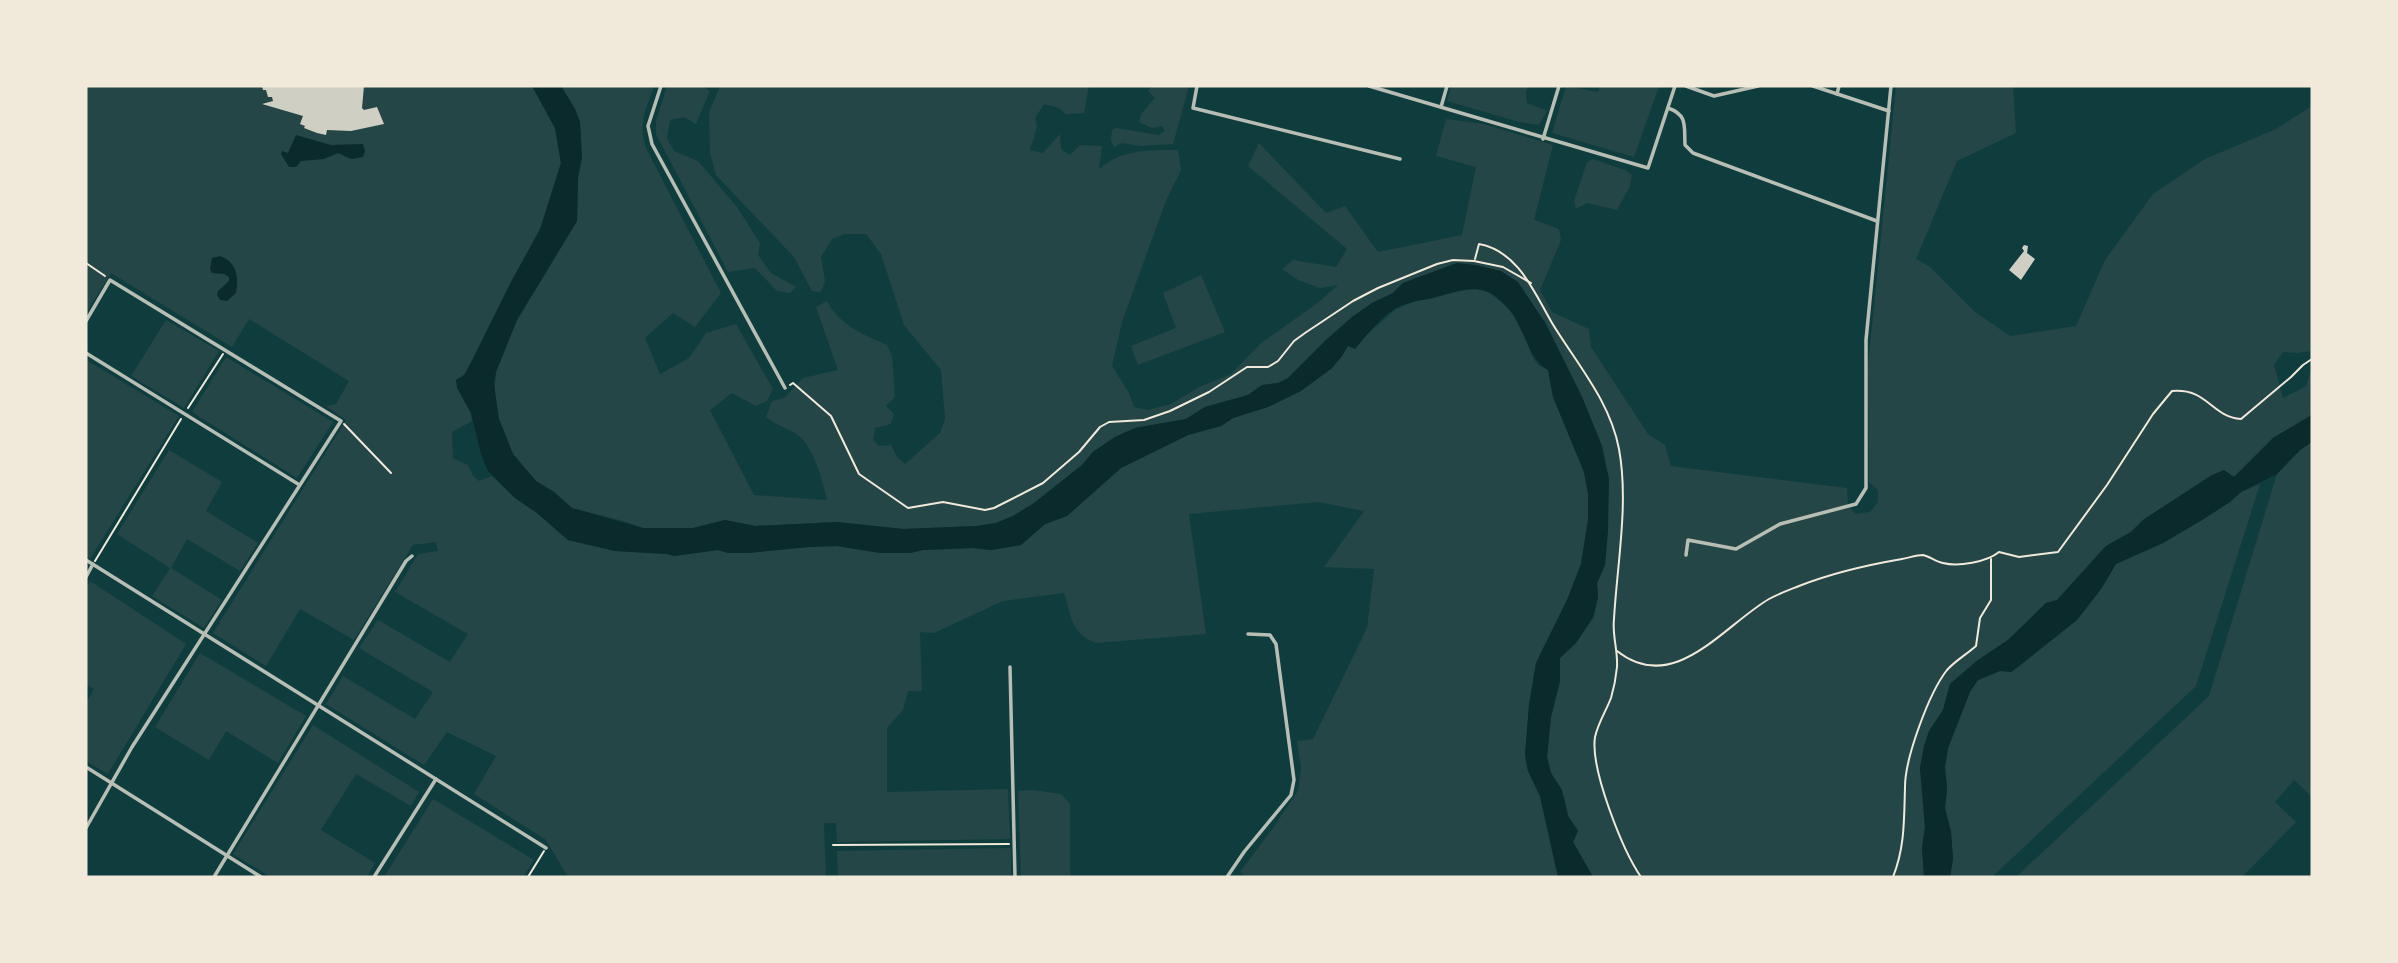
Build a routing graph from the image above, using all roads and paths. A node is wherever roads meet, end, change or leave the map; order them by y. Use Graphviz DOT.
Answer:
graph roads {
  1 [pos="661,86"];
  2 [pos="1197,86"];
  3 [pos="1369,86"];
  4 [pos="1447,86"];
  5 [pos="1559,86"];
  6 [pos="1675,86"];
  7 [pos="1686,86"];
  8 [pos="1758,86"];
  9 [pos="1813,86"];
  10 [pos="1839,86"];
  11 [pos="1892,86"];
  12 [pos="1837,94"];
  13 [pos="1441,107"];
  14 [pos="1670,109"];
  15 [pos="1889,111"];
  16 [pos="1543,139"];
  17 [pos="1401,159"];
  18 [pos="1877,221"];
  19 [pos="1474,261"];
  20 [pos="86,263"];
  21 [pos="110,280"];
  22 [pos="1531,283"];
  23 [pos="86,321"];
  24 [pos="225,349"];
  25 [pos="86,353"];
  26 [pos="2312,359"];
  27 [pos="793,383"];
  28 [pos="785,388"];
  29 [pos="184,415"];
  30 [pos="341,421"];
  31 [pos="391,473"];
  32 [pos="299,485"];
  33 [pos="1686,555"];
  34 [pos="412,556"];
  35 [pos="1992,558"];
  36 [pos="86,560"];
  37 [pos="93,565"];
  38 [pos="86,577"];
  39 [pos="1248,634"];
  40 [pos="205,636"];
  41 [pos="1616,651"];
  42 [pos="1010,667"];
  43 [pos="319,706"];
  44 [pos="86,767"];
  45 [pos="436,779"];
  46 [pos="113,783"];
  47 [pos="86,828"];
  48 [pos="1014,844"];
  49 [pos="833,845"];
  50 [pos="545,848"];
  51 [pos="228,856"];
  52 [pos="214,877"];
  53 [pos="261,877"];
  54 [pos="374,877"];
  55 [pos="528,877"];
  56 [pos="1015,877"];
  57 [pos="1227,877"];
  58 [pos="1641,877"];
  59 [pos="1893,877"];
  1 -- 28 [label="street"];
  2 -- 17 [label="street"];
  3 -- 13 [label="street"];
  4 -- 13 [label="street"];
  5 -- 16 [label="street"];
  6 -- 14 [label="street"];
  7 -- 8 [label="street"];
  9 -- 12 [label="street"];
  10 -- 12 [label="street"];
  11 -- 15 [label="street"];
  12 -- 15 [label="street"];
  13 -- 16 [label="street"];
  14 -- 16 [label="street"];
  14 -- 18 [label="street"];
  15 -- 18 [label="street"];
  18 -- 33 [label="street"];
  19 -- 22 [label="path"];
  19 -- 22 [label="path"];
  19 -- 27 [label="path"];
  20 -- 21 [label="path"];
  21 -- 23 [label="street"];
  21 -- 24 [label="street"];
  22 -- 41 [label="path"];
  24 -- 29 [label="path"];
  24 -- 30 [label="street"];
  25 -- 29 [label="street"];
  26 -- 35 [label="path"];
  29 -- 32 [label="street"];
  29 -- 37 [label="path"];
  30 -- 31 [label="path"];
  30 -- 32 [label="street"];
  32 -- 40 [label="street"];
  34 -- 43 [label="street"];
  35 -- 41 [label="path"];
  35 -- 59 [label="path"];
  36 -- 37 [label="street"];
  37 -- 38 [label="street"];
  37 -- 40 [label="street"];
  39 -- 57 [label="street"];
  40 -- 43 [label="street"];
  40 -- 46 [label="street"];
  41 -- 58 [label="path"];
  42 -- 48 [label="street"];
  43 -- 45 [label="street"];
  43 -- 51 [label="street"];
  44 -- 46 [label="street"];
  45 -- 50 [label="street"];
  45 -- 54 [label="street"];
  46 -- 47 [label="street"];
  46 -- 51 [label="street"];
  48 -- 49 [label="path"];
  48 -- 56 [label="street"];
  50 -- 55 [label="path"];
  51 -- 52 [label="street"];
  51 -- 53 [label="street"];
}
